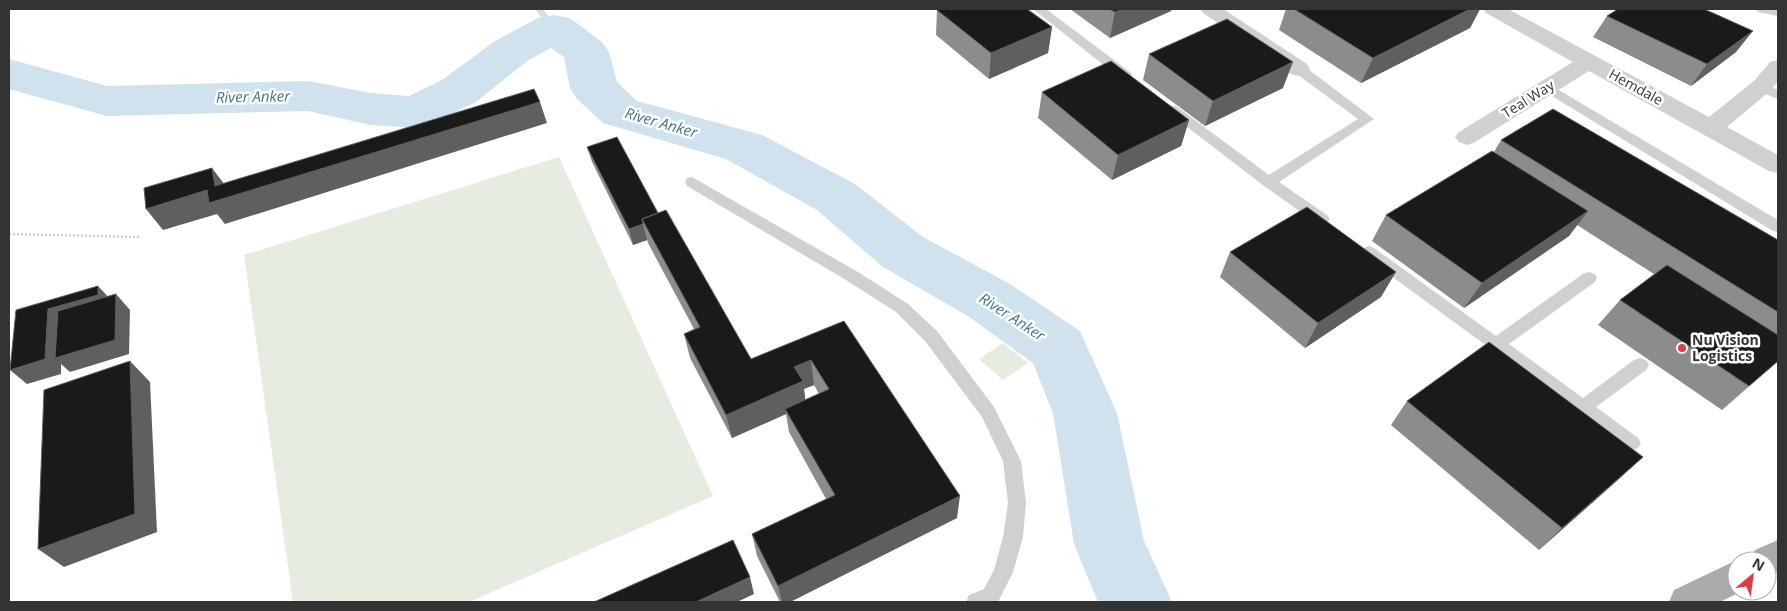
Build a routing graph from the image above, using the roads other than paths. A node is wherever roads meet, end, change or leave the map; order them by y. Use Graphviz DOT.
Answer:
graph roads {
  1 [pos="1039,9"];
  2 [pos="1493,9"];
  3 [pos="1762,9"];
  4 [pos="1222,11"];
  5 [pos="1778,12"];
  6 [pos="1589,61"];
  7 [pos="1778,67"];
  8 [pos="1299,69"];
  9 [pos="1138,85"];
  10 [pos="1547,87"];
  11 [pos="1769,91"];
  12 [pos="1162,102"];
  13 [pos="1711,128"];
  14 [pos="1467,136"];
  15 [pos="1778,165"];
  16 [pos="692,182"];
  17 [pos="1269,182"];
  18 [pos="1332,226"];
  19 [pos="1778,227"];
  20 [pos="1356,243"];
  21 [pos="1589,278"];
  22 [pos="1497,344"];
  23 [pos="1640,365"];
  24 [pos="1582,408"];
  25 [pos="1632,443"];
  26 [pos="1727,581"];
  27 [pos="976,602"];
  28 [pos="1686,602"];
  1 -- 9 [label="lane"];
  2 -- 6 [label="street, Hemdale"];
  3 -- 5 [label="lane"];
  4 -- 8 [label="street"];
  6 -- 10 [label="street, Teal Way"];
  6 -- 13 [label="street, Hemdale"];
  7 -- 11 [label="street"];
  8 -- 17 [label="lane"];
  10 -- 14 [label="street, Teal Way"];
  10 -- 19 [label="lane"];
  11 -- 13 [label="street"];
  12 -- 17 [label="lane"];
  13 -- 15 [label="street, Hemdale"];
  16 -- 27 [label="lane"];
  17 -- 18 [label="lane"];
  20 -- 22 [label="lane"];
  21 -- 22 [label="lane"];
  22 -- 24 [label="lane"];
  23 -- 24 [label="lane"];
  24 -- 25 [label="lane"];
  26 -- 28 [label="main road"];
}
